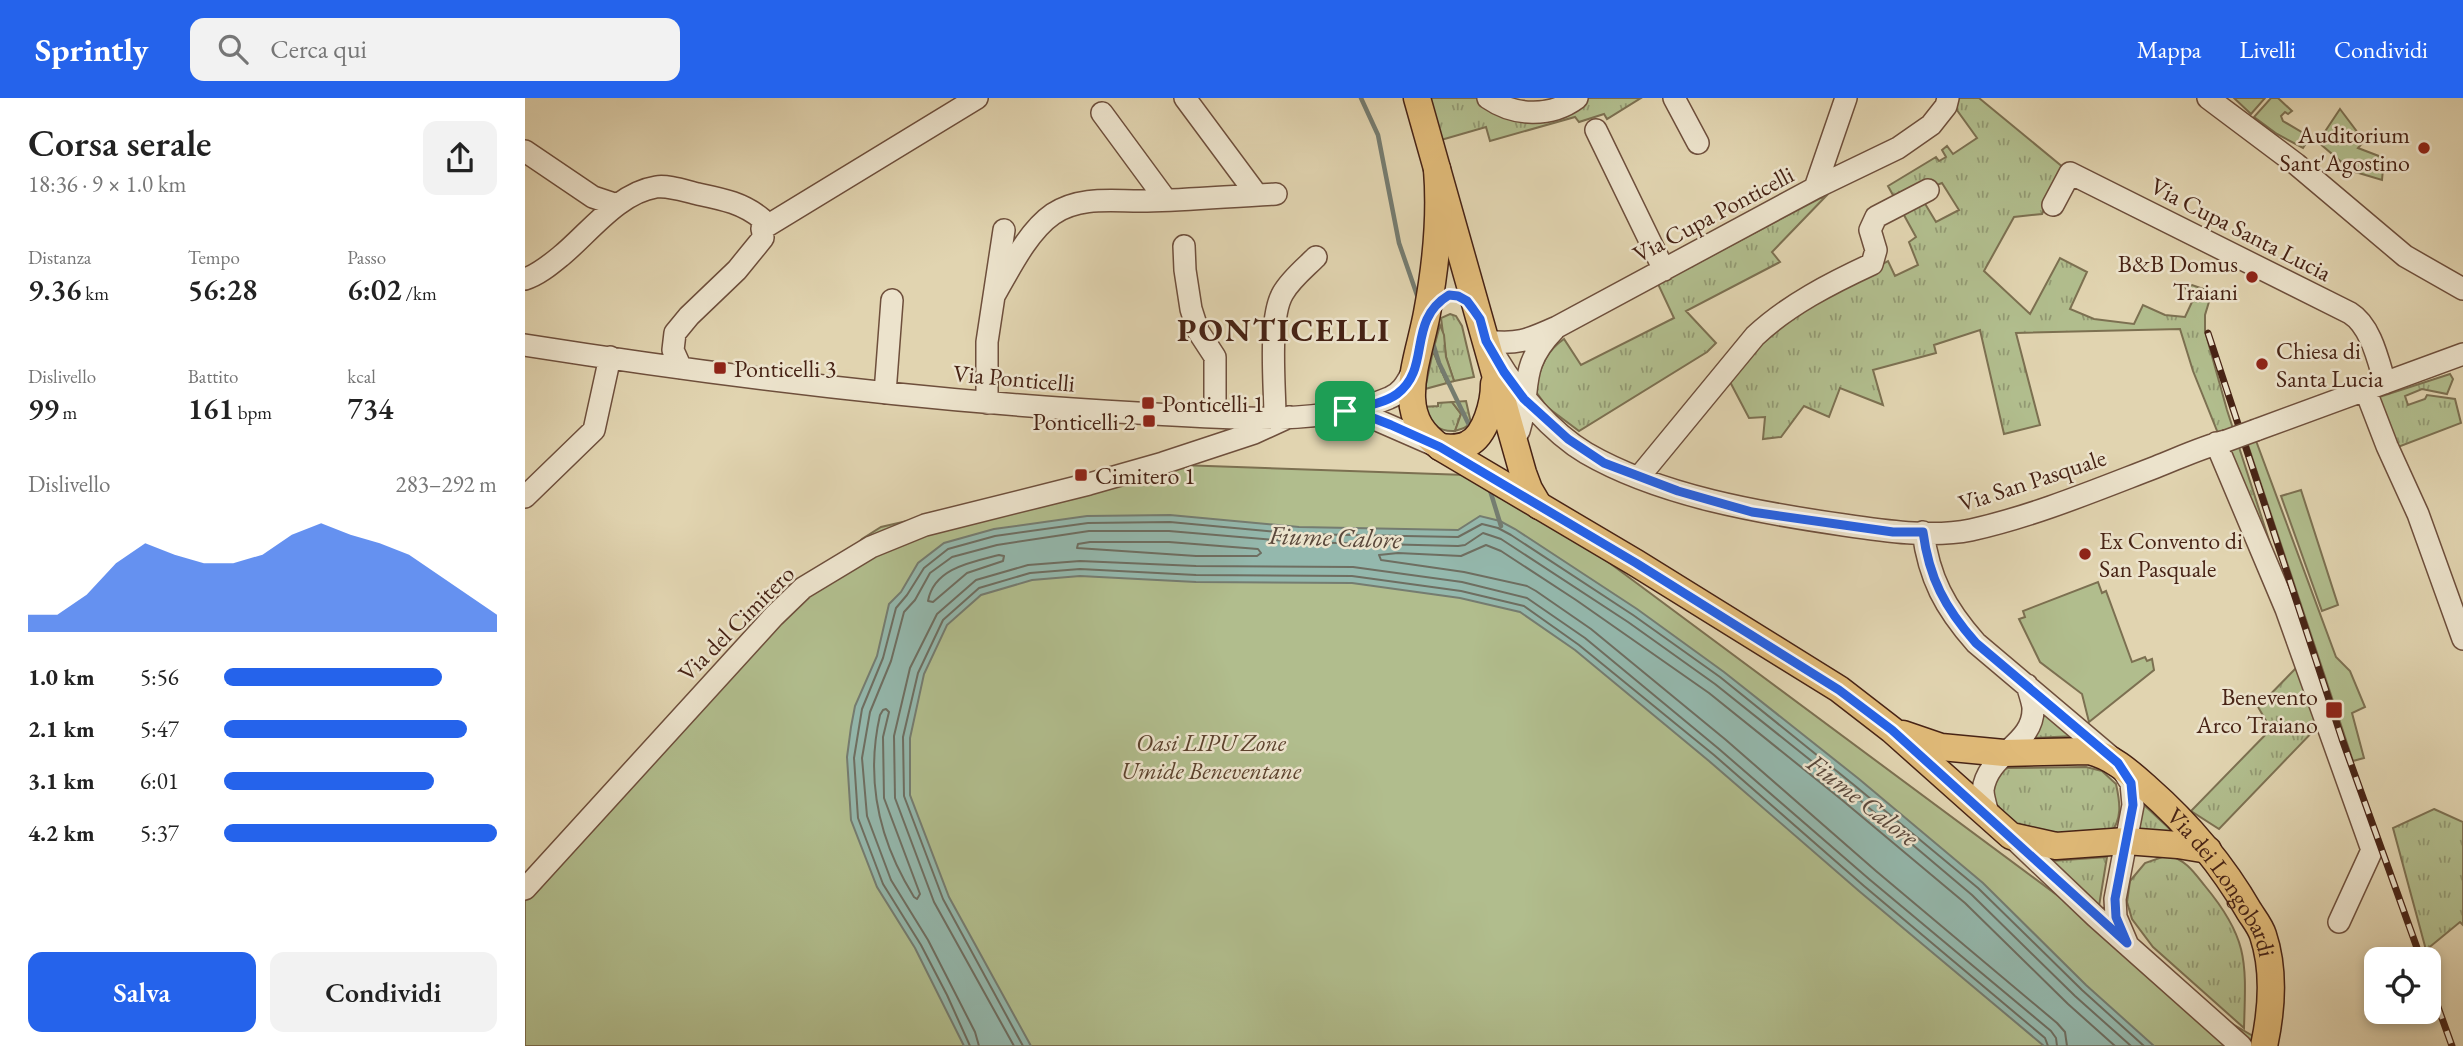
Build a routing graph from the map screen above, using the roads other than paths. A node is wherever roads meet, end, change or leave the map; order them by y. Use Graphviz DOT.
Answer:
graph roads {
  1 [pos="977,98"];
  2 [pos="1185,98"];
  3 [pos="1417,98"];
  4 [pos="1487,98"];
  5 [pos="1577,98"];
  6 [pos="1674,98"];
  7 [pos="1846,98"];
  8 [pos="1948,98"];
  9 [pos="2208,98"];
  10 [pos="1102,113"];
  11 [pos="1596,130"];
  12 [pos="1698,143"];
  13 [pos="525,151"];
  14 [pos="1437,169"];
  15 [pos="1815,188"];
  16 [pos="1928,190"];
  17 [pos="1166,200"];
  18 [pos="617,205"];
  19 [pos="2053,205"];
  20 [pos="762,229"];
  21 [pos="1004,230"];
  22 [pos="1184,246"];
  23 [pos="1316,257"];
  24 [pos="1664,270"];
  25 [pos="525,279"];
  26 [pos="2463,289"];
  27 [pos="994,296"];
  28 [pos="892,300"];
  29 [pos="1426,317"];
  30 [pos="1557,327"];
  31 [pos="1483,330"];
  32 [pos="675,333"];
  33 [pos="525,345"];
  34 [pos="2463,354"];
  35 [pos="610,357"];
  36 [pos="640,363"];
  37 [pos="1415,367"];
  38 [pos="681,368"];
  39 [pos="1494,377"];
  40 [pos="2375,386"];
  41 [pos="885,393"];
  42 [pos="1524,399"];
  43 [pos="986,403"];
  44 [pos="1345,411"];
  45 [pos="1215,417"];
  46 [pos="1282,417"];
  47 [pos="1515,432"];
  48 [pos="1475,439"];
  49 [pos="1568,439"];
  50 [pos="2221,442"];
  51 [pos="1440,447"];
  52 [pos="1639,477"];
  53 [pos="525,497"];
  54 [pos="1539,506"];
  55 [pos="1923,532"];
  56 [pos="2463,639"];
  57 [pos="2027,685"];
  58 [pos="1892,730"];
  59 [pos="2004,753"];
  60 [pos="2118,763"];
  61 [pos="1989,817"];
  62 [pos="2011,836"];
  63 [pos="2126,841"];
  64 [pos="2208,850"];
  65 [pos="525,889"];
  66 [pos="2339,922"];
  67 [pos="2127,943"];
  68 [pos="2257,1045"];
  1 -- 20 [label="street"];
  2 -- 17 [label="street"];
  3 -- 14 [label="main road"];
  4 -- 5 [label="street"];
  6 -- 12 [label="street"];
  7 -- 15 [label="street"];
  8 -- 15 [label="street, Via Cupa Ponticelli"];
  9 -- 26 [label="street"];
  10 -- 17 [label="street"];
  11 -- 24 [label="street"];
  13 -- 18 [label="street"];
  14 -- 29 [label="main road"];
  14 -- 31 [label="main road"];
  15 -- 24 [label="street, Via Cupa Ponticelli"];
  16 -- 52 [label="street"];
  17 -- 27 [label="street"];
  18 -- 20 [label="street"];
  18 -- 25 [label="street"];
  19 -- 40 [label="street, Via Cupa Santa Lucia"];
  20 -- 32 [label="street"];
  21 -- 27 [label="street"];
  22 -- 45 [label="street"];
  23 -- 46 [label="street"];
  24 -- 30 [label="street, Via Cupa Ponticelli"];
  27 -- 43 [label="street"];
  28 -- 41 [label="street"];
  29 -- 31 [label="main road"];
  29 -- 37 [label="main road"];
  30 -- 31 [label="street, Via Cupa Ponticelli"];
  30 -- 42 [label="street"];
  31 -- 39 [label="main road"];
  31 -- 42 [label="street"];
  32 -- 36 [label="street"];
  32 -- 38 [label="street"];
  33 -- 35 [label="street, Via Ponticelli"];
  34 -- 40 [label="street, Via San Pasquale"];
  35 -- 36 [label="street, Via Ponticelli"];
  35 -- 53 [label="street"];
  36 -- 38 [label="street, Via Ponticelli"];
  37 -- 44 [label="street, Via Ponticelli"];
  37 -- 51 [label="main road"];
  38 -- 41 [label="street, Via Ponticelli"];
  39 -- 47 [label="main road"];
  39 -- 48 [label="main road"];
  40 -- 50 [label="street, Via San Pasquale, bridge"];
  40 -- 56 [label="street"];
  41 -- 43 [label="street, Via Ponticelli"];
  42 -- 47 [label="street"];
  42 -- 49 [label="street"];
  43 -- 45 [label="street, Via Ponticelli"];
  44 -- 46 [label="street, Via Ponticelli"];
  44 -- 51 [label="street, Via Ponticelli"];
  45 -- 46 [label="street, Via Ponticelli"];
  46 -- 65 [label="street, Via del Cimitero"];
  47 -- 48 [label="street"];
  47 -- 49 [label="street"];
  47 -- 54 [label="main road"];
  48 -- 51 [label="main road"];
  49 -- 52 [label="street, Via San Pasquale"];
  50 -- 55 [label="street, Via San Pasquale"];
  50 -- 66 [label="street"];
  51 -- 54 [label="main road"];
  52 -- 55 [label="street, Via San Pasquale"];
  54 -- 58 [label="main road"];
  55 -- 57 [label="street, Via dei Longobardi"];
  57 -- 59 [label="street"];
  57 -- 60 [label="street, Via dei Longobardi"];
  58 -- 59 [label="main road"];
  58 -- 61 [label="main road"];
  59 -- 60 [label="main road"];
  59 -- 61 [label="street"];
  60 -- 63 [label="street"];
  60 -- 64 [label="main road, Via dei Longobardi"];
  61 -- 62 [label="main road"];
  62 -- 63 [label="main road"];
  62 -- 67 [label="street"];
  63 -- 64 [label="main road"];
  63 -- 67 [label="street"];
  64 -- 68 [label="main road, Via dei Longobardi"];
  67 -- 68 [label="street"];
}
